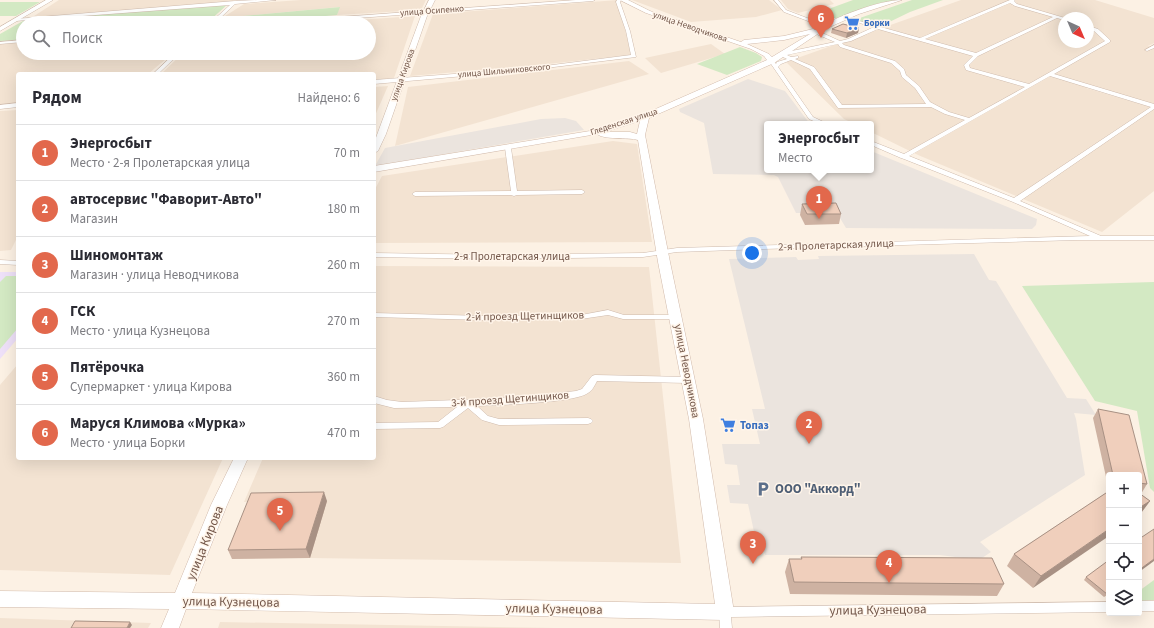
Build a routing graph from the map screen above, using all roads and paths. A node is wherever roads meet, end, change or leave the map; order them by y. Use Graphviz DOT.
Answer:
graph roads {
  1 [pos="50,0"];
  2 [pos="274,0"];
  3 [pos="432,0"];
  4 [pos="593,0"];
  5 [pos="619,0"];
  6 [pos="623,0"];
  7 [pos="776,0"];
  8 [pos="899,0"];
  9 [pos="1012,0"];
  10 [pos="236,1"];
  11 [pos="426,12"];
  12 [pos="22,16"];
  13 [pos="62,16"];
  14 [pos="220,16"];
  15 [pos="369,16"];
  16 [pos="1056,17"];
  17 [pos="846,18"];
  18 [pos="15,20"];
  19 [pos="878,27"];
  20 [pos="0,29"];
  21 [pos="822,29"];
  22 [pos="1094,29"];
  23 [pos="921,38"];
  24 [pos="838,41"];
  25 [pos="16,42"];
  26 [pos="735,42"];
  27 [pos="0,43"];
  28 [pos="1154,46"];
  29 [pos="1147,50"];
  30 [pos="783,54"];
  31 [pos="976,55"];
  32 [pos="794,58"];
  33 [pos="170,60"];
  34 [pos="773,65"];
  35 [pos="157,72"];
  36 [pos="1051,75"];
  37 [pos="400,80"];
  38 [pos="376,82"];
  39 [pos="1029,86"];
  40 [pos="931,105"];
  41 [pos="16,106"];
  42 [pos="1154,106"];
  43 [pos="0,107"];
  44 [pos="645,117"];
  45 [pos="970,120"];
  46 [pos="818,121"];
  47 [pos="591,133"];
  48 [pos="641,138"];
  49 [pos="874,144"];
  50 [pos="376,146"];
  51 [pos="508,148"];
  52 [pos="903,157"];
  53 [pos="376,169"];
  54 [pos="582,192"];
  55 [pos="415,194"];
  56 [pos="514,194"];
  57 [pos="1016,201"];
  58 [pos="1100,238"];
  59 [pos="1154,238"];
  60 [pos="662,251"];
  61 [pos="376,255"];
  62 [pos="16,257"];
  63 [pos="0,262"];
  64 [pos="8,263"];
  65 [pos="16,263"];
  66 [pos="376,314"];
  67 [pos="676,317"];
  68 [pos="688,380"];
  69 [pos="376,400"];
  70 [pos="468,403"];
  71 [pos="588,421"];
  72 [pos="376,426"];
  73 [pos="240,460"];
  74 [pos="0,599"];
  75 [pos="182,601"];
  76 [pos="1142,606"];
  77 [pos="1154,606"];
  78 [pos="1106,607"];
  79 [pos="726,620"];
  80 [pos="170,628"];
  1 -- 12 [label="street"];
  2 -- 10 [label="street"];
  3 -- 11 [label="street, улица Кирова"];
  4 -- 11 [label="street, улица Осипенко"];
  5 -- 37 [label="street, улица Шильниковского"];
  6 -- 26 [label="main road, улица Неводчикова"];
  7 -- 21 [label="street"];
  8 -- 17 [label="main road, Гледенская улица"];
  9 -- 16 [label="street"];
  9 -- 23 [label="street"];
  10 -- 13 [label="street"];
  10 -- 14 [label="street"];
  11 -- 15 [label="street, улица Осипенко"];
  11 -- 37 [label="street, улица Кирова"];
  16 -- 31 [label="street"];
  17 -- 19 [label="street"];
  17 -- 21 [label="main road, Гледенская улица"];
  18 -- 20 [label="street"];
  19 -- 23 [label="street"];
  19 -- 24 [label="street"];
  21 -- 24 [label="street"];
  21 -- 26 [label="main road"];
  21 -- 30 [label="main road, Гледенская улица"];
  22 -- 36 [label="street"];
  23 -- 31 [label="street"];
  24 -- 30 [label="street"];
  24 -- 32 [label="street"];
  24 -- 40 [label="street"];
  25 -- 27 [label="street"];
  26 -- 34 [label="main road, улица Неводчикова"];
  28 -- 29 [label="street"];
  30 -- 32 [label="street"];
  30 -- 34 [label="main road, Гледенская улица"];
  31 -- 39 [label="street"];
  32 -- 34 [label="street"];
  32 -- 40 [label="street"];
  33 -- 35 [label="street"];
  34 -- 44 [label="main road, Гледенская улица"];
  34 -- 46 [label="street"];
  36 -- 39 [label="street"];
  36 -- 42 [label="street"];
  37 -- 38 [label="street, улица Шильниковского"];
  37 -- 50 [label="street, улица Кирова"];
  39 -- 45 [label="street"];
  40 -- 45 [label="street"];
  41 -- 43 [label="street"];
  42 -- 57 [label="street"];
  44 -- 47 [label="main road, Гледенская улица"];
  44 -- 48 [label="main road, улица Неводчикова"];
  45 -- 52 [label="street"];
  47 -- 48 [label="main road"];
  47 -- 51 [label="main road, Гледенская улица"];
  48 -- 60 [label="main road, улица Неводчикова"];
  49 -- 52 [label="street"];
  51 -- 53 [label="main road, Гледенская улица"];
  51 -- 56 [label="street"];
  52 -- 57 [label="street"];
  54 -- 56 [label="street"];
  55 -- 56 [label="street"];
  57 -- 58 [label="street"];
  58 -- 59 [label="street, 2-я Пролетарская улица"];
  58 -- 60 [label="street, 2-я Пролетарская улица"];
  60 -- 61 [label="street, 2-я Пролетарская улица"];
  60 -- 67 [label="main road, улица Неводчикова"];
  62 -- 64 [label="street"];
  63 -- 64 [label="street"];
  64 -- 65 [label="street"];
  66 -- 67 [label="street, 2-й проезд Щетинщиков"];
  67 -- 68 [label="main road, улица Неводчикова"];
  68 -- 70 [label="street, 3-й проезд Щетинщиков"];
  68 -- 79 [label="main road, улица Неводчикова"];
  69 -- 70 [label="street, 3-й проезд Щетинщиков"];
  70 -- 71 [label="street"];
  70 -- 72 [label="street"];
  73 -- 75 [label="main road, улица Кирова"];
  74 -- 75 [label="main road, улица Кузнецова"];
  75 -- 79 [label="main road, улица Кузнецова"];
  75 -- 80 [label="main road, улица Кирова"];
  76 -- 77 [label="street"];
  78 -- 79 [label="street, улица Кузнецова"];
}
